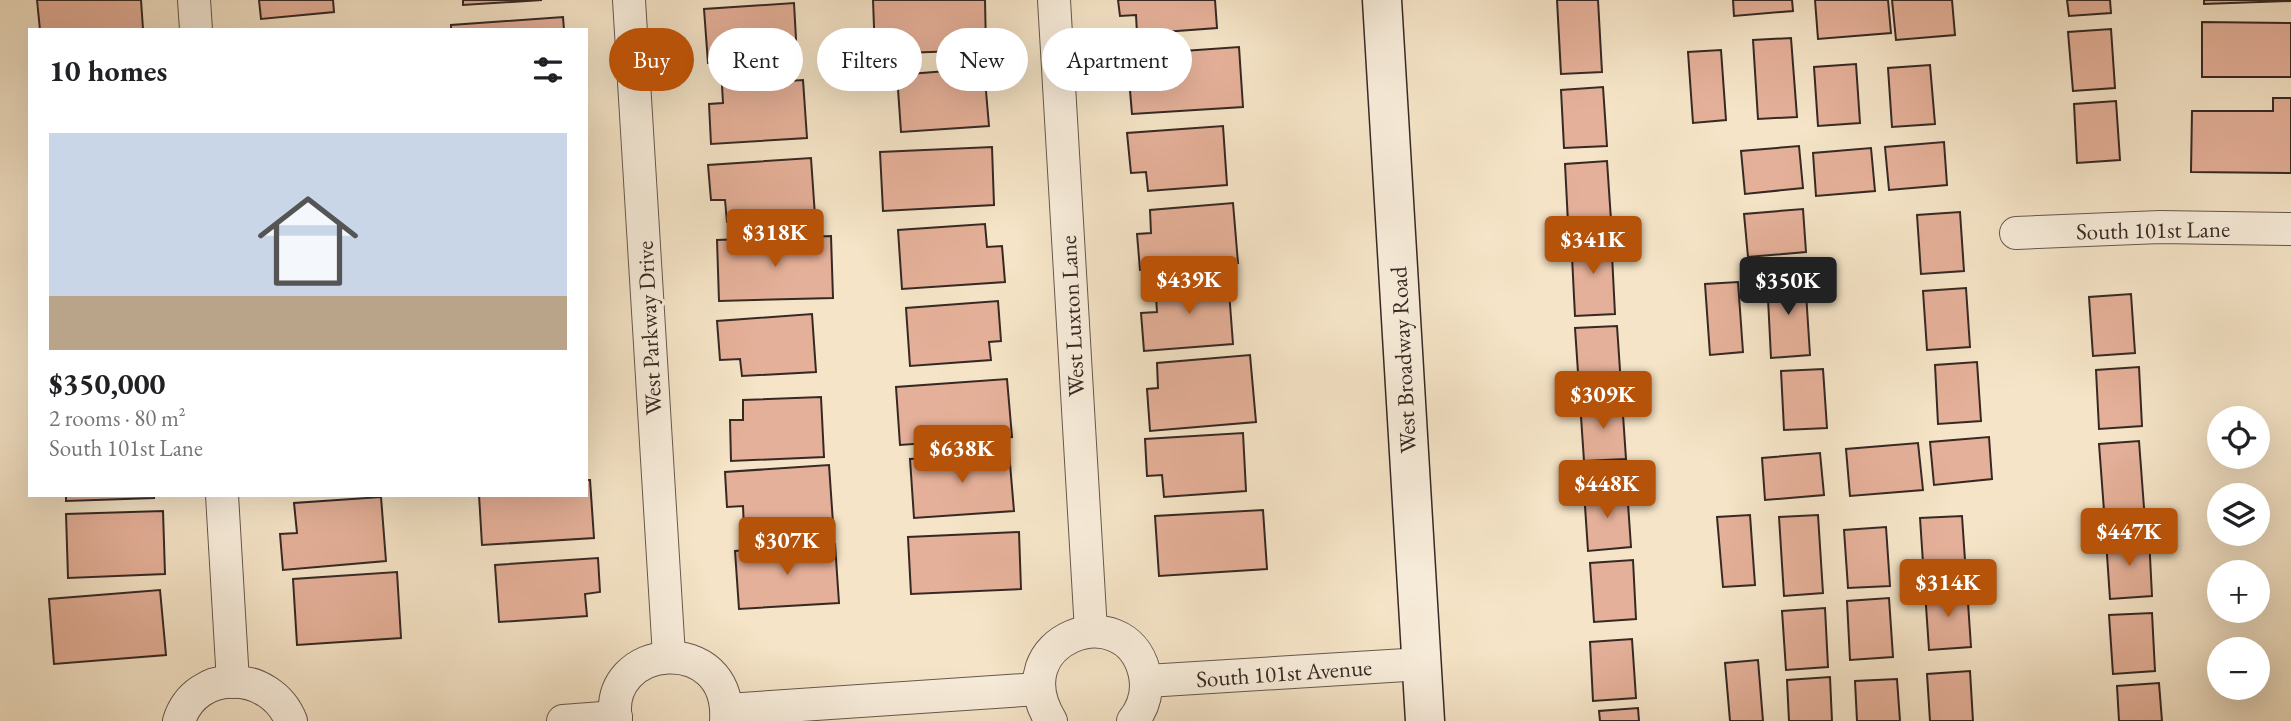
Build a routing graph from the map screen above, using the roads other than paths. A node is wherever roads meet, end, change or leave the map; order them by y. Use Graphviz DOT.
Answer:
graph roads {
  1 [pos="194,0"];
  2 [pos="629,0"];
  3 [pos="1054,0"];
  4 [pos="1381,0"];
  5 [pos="196,28"];
  6 [pos="2291,229"];
  7 [pos="2016,233"];
  8 [pos="222,497"];
  9 [pos="1091,631"];
  10 [pos="669,656"];
  11 [pos="1422,664"];
  12 [pos="1147,681"];
  13 [pos="233,682"];
  14 [pos="1038,689"];
  15 [pos="726,715"];
  16 [pos="616,719"];
  17 [pos="179,721"];
  18 [pos="291,721"];
  19 [pos="563,721"];
  20 [pos="1051,721"];
  21 [pos="1133,721"];
  22 [pos="1424,721"];
  1 -- 5 [label="street"];
  2 -- 10 [label="street, West Parkway Drive"];
  3 -- 9 [label="street, West Luxton Lane"];
  4 -- 11 [label="main road, West Broadway Road"];
  6 -- 7 [label="street, South 101st Lane"];
  8 -- 13 [label="street"];
  9 -- 12 [label="street"];
  9 -- 14 [label="street"];
  10 -- 15 [label="street"];
  10 -- 16 [label="street"];
  11 -- 12 [label="street, South 101st Avenue"];
  11 -- 22 [label="main road, West Broadway Road"];
  12 -- 21 [label="street"];
  13 -- 17 [label="street"];
  13 -- 18 [label="street"];
  14 -- 15 [label="street"];
  14 -- 20 [label="street"];
  16 -- 19 [label="street"];
}
